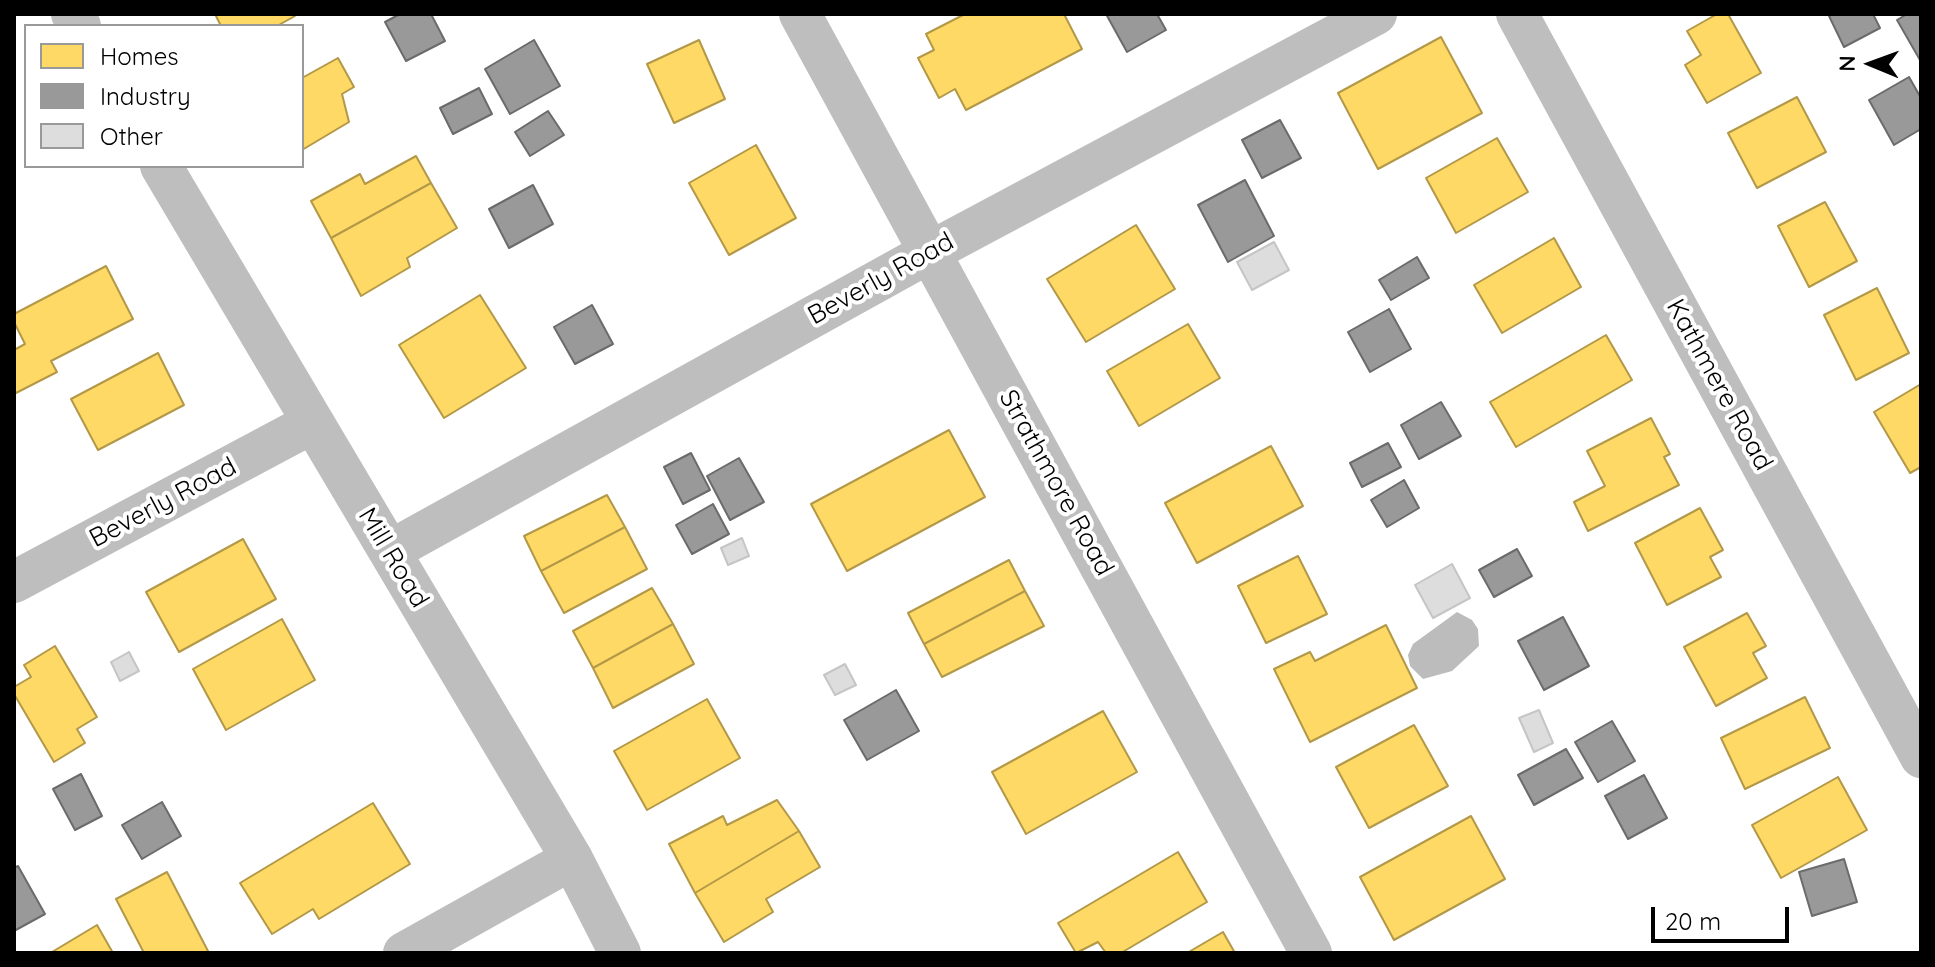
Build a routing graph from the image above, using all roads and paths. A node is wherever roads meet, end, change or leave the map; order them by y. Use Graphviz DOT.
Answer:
graph roads {
  1 [pos="800,14"];
  2 [pos="1376,14"];
  3 [pos="1517,14"];
  4 [pos="162,168"];
  5 [pos="930,252"];
  6 [pos="312,423"];
  7 [pos="390,551"];
  8 [pos="14,582"];
  9 [pos="1921,757"];
  10 [pos="572,859"];
  11 [pos="404,953"];
  12 [pos="620,953"];
  13 [pos="1311,953"];
  1 -- 5 [label="street, Strathmore Road"];
  2 -- 5 [label="street, Beverly Road"];
  3 -- 9 [label="street, Kathmere Road"];
  4 -- 6 [label="street, Mill Road"];
  5 -- 7 [label="street, Beverly Road"];
  5 -- 13 [label="street, Strathmore Road"];
  6 -- 7 [label="street, Mill Road"];
  6 -- 8 [label="street, Beverly Road"];
  7 -- 10 [label="street, Mill Road"];
  10 -- 11 [label="street"];
  10 -- 12 [label="street, Mill Road"];
}
